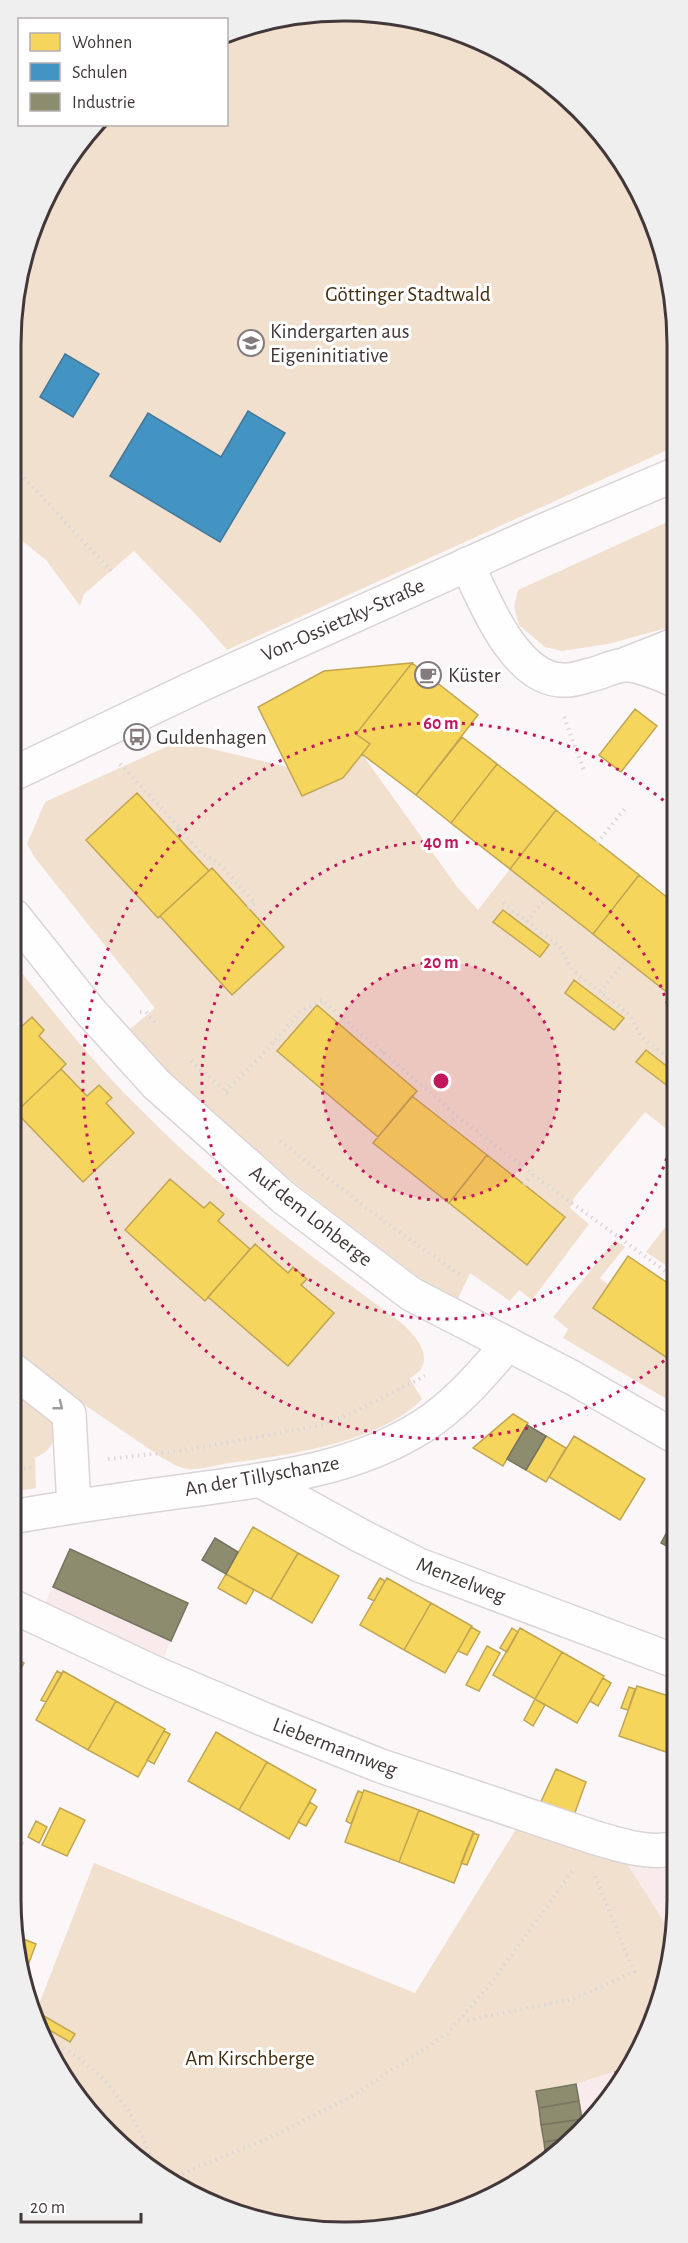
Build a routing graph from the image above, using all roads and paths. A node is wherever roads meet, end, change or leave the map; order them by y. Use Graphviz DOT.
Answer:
graph roads {
  1 [pos="21,475"];
  2 [pos="667,478"];
  3 [pos="467,564"];
  4 [pos="111,571"];
  5 [pos="667,648"];
  6 [pos="626,664"];
  7 [pos="667,678"];
  8 [pos="555,679"];
  9 [pos="93,735"];
  10 [pos="21,770"];
  11 [pos="585,773"];
  12 [pos="627,806"];
  13 [pos="180,828"];
  14 [pos="174,833"];
  15 [pos="597,843"];
  16 [pos="546,898"];
  17 [pos="503,903"];
  18 [pos="248,908"];
  19 [pos="527,922"];
  20 [pos="21,925"];
  21 [pos="626,960"];
  22 [pos="600,992"];
  23 [pos="88,1010"];
  24 [pos="160,1028"];
  25 [pos="384,1052"];
  26 [pos="667,1057"];
  27 [pos="379,1058"];
  28 [pos="190,1060"];
  29 [pos="225,1091"];
  30 [pos="233,1099"];
  31 [pos="456,1115"];
  32 [pos="449,1125"];
  33 [pos="273,1136"];
  34 [pos="532,1174"];
  35 [pos="524,1185"];
  36 [pos="667,1272"];
  37 [pos="460,1275"];
  38 [pos="508,1344"];
  39 [pos="436,1372"];
  40 [pos="21,1376"];
  41 [pos="667,1432"];
  42 [pos="72,1463"];
  43 [pos="21,1469"];
  44 [pos="259,1480"];
  45 [pos="74,1506"];
  46 [pos="21,1515"];
  47 [pos="21,1610"];
  48 [pos="667,1658"];
  49 [pos="21,1843"];
  50 [pos="591,1845"];
  51 [pos="27,1846"];
  52 [pos="667,1850"];
  53 [pos="463,2016"];
  54 [pos="54,2043"];
  55 [pos="151,2158"];
  56 [pos="177,2176"];
  1 -- 4 [label="path"];
  2 -- 3 [label="street, Von-Ossietzky-Straße"];
  3 -- 8 [label="street"];
  3 -- 9 [label="street, Von-Ossietzky-Straße"];
  5 -- 6 [label="street"];
  6 -- 7 [label="street"];
  6 -- 8 [label="street"];
  8 -- 11 [label="path"];
  9 -- 10 [label="street, Von-Ossietzky-Straße"];
  9 -- 13 [label="path"];
  12 -- 15 [label="path"];
  13 -- 14 [label="path"];
  13 -- 18 [label="path"];
  16 -- 19 [label="path"];
  17 -- 19 [label="path"];
  19 -- 22 [label="path"];
  20 -- 23 [label="street, Auf dem Lohberge"];
  21 -- 22 [label="path"];
  22 -- 26 [label="path"];
  23 -- 24 [label="path"];
  23 -- 38 [label="street, Auf dem Lohberge"];
  25 -- 27 [label="path"];
  25 -- 29 [label="path"];
  25 -- 31 [label="path"];
  28 -- 29 [label="path"];
  29 -- 30 [label="path"];
  31 -- 32 [label="path"];
  31 -- 34 [label="path"];
  33 -- 37 [label="path"];
  34 -- 35 [label="path"];
  34 -- 36 [label="path"];
  38 -- 41 [label="street, Auf dem Lohberge"];
  38 -- 44 [label="street, An der Tillyschanze"];
  39 -- 42 [label="path"];
  40 -- 42 [label="street, one-way"];
  42 -- 43 [label="path"];
  42 -- 45 [label="street"];
  44 -- 45 [label="street, An der Tillyschanze"];
  44 -- 48 [label="street, Menzelweg"];
  45 -- 46 [label="street, An der Tillyschanze"];
  47 -- 50 [label="street, Liebermannweg"];
  49 -- 51 [label="path"];
  50 -- 52 [label="street, Liebermannweg"];
  50 -- 53 [label="path"];
  50 -- 53 [label="path"];
  53 -- 56 [label="path"];
  54 -- 55 [label="path"];
}
